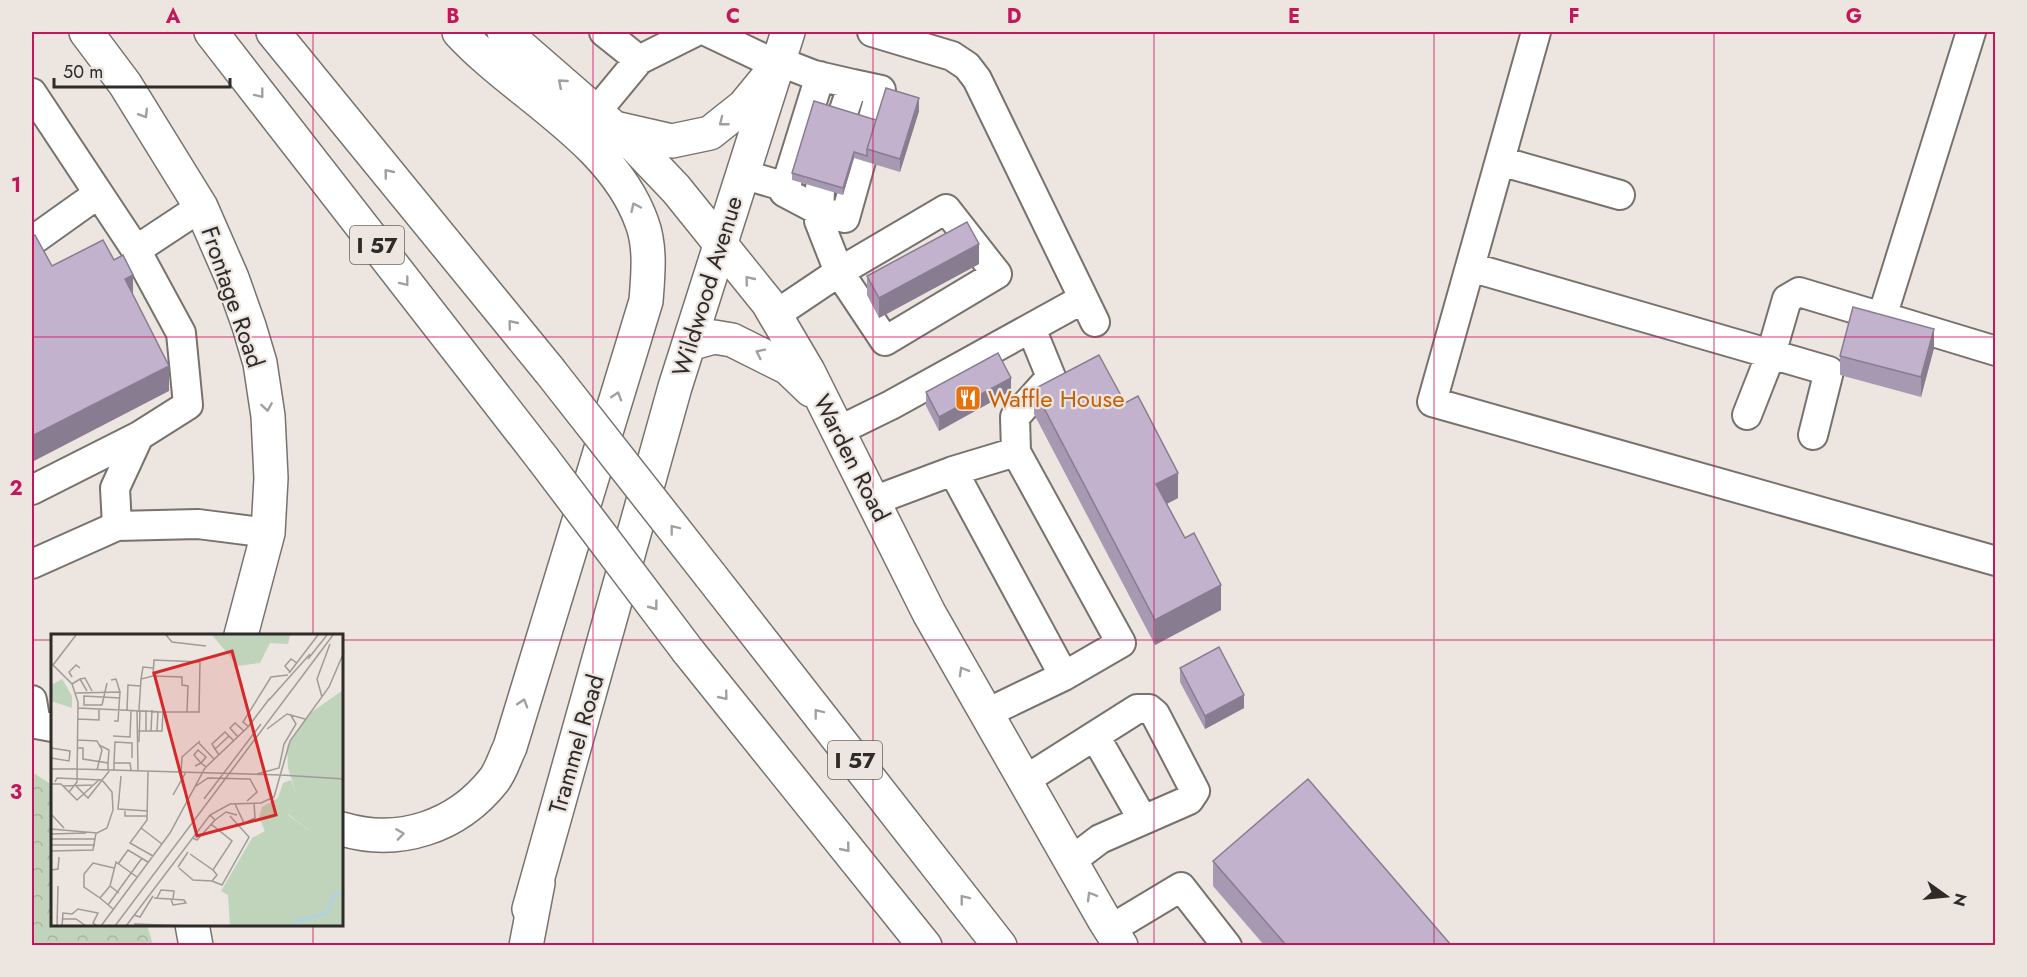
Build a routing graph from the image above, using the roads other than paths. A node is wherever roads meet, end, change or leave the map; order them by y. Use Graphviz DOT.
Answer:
graph roads {
  1 [pos="86,32"];
  2 [pos="211,32"];
  3 [pos="273,32"];
  4 [pos="459,32"];
  5 [pos="604,32"];
  6 [pos="695,32"];
  7 [pos="708,32"];
  8 [pos="872,32"];
  9 [pos="1536,32"];
  10 [pos="1971,32"];
  11 [pos="510,34"];
  12 [pos="781,53"];
  13 [pos="639,60"];
  14 [pos="820,76"];
  15 [pos="853,84"];
  16 [pos="32,93"];
  17 [pos="842,116"];
  18 [pos="606,120"];
  19 [pos="871,125"];
  20 [pos="861,161"];
  21 [pos="1500,162"];
  22 [pos="742,174"];
  23 [pos="786,187"];
  24 [pos="98,194"];
  25 [pos="1620,195"];
  26 [pos="820,200"];
  27 [pos="201,207"];
  28 [pos="32,241"];
  29 [pos="720,244"];
  30 [pos="135,250"];
  31 [pos="1470,267"];
  32 [pos="839,272"];
  33 [pos="775,315"];
  34 [pos="1882,317"];
  35 [pos="1031,328"];
  36 [pos="689,344"];
  37 [pos="1995,351"];
  38 [pos="1771,354"];
  39 [pos="823,401"];
  40 [pos="1747,415"];
  41 [pos="838,431"];
  42 [pos="1813,435"];
  43 [pos="139,436"];
  44 [pos="1016,452"];
  45 [pos="953,471"];
  46 [pos="32,490"];
  47 [pos="873,501"];
  48 [pos="117,526"];
  49 [pos="268,533"];
  50 [pos="632,541"];
  51 [pos="1995,561"];
  52 [pos="32,564"];
  53 [pos="253,594"];
  54 [pos="241,634"];
  55 [pos="251,634"];
  56 [pos="1064,676"];
  57 [pos="32,700"];
  58 [pos="987,713"];
  59 [pos="51,727"];
  60 [pos="1095,736"];
  61 [pos="1025,780"];
  62 [pos="1143,820"];
  63 [pos="344,830"];
  64 [pos="1071,861"];
  65 [pos="538,883"];
  66 [pos="192,926"];
  67 [pos="916,937"];
  68 [pos="1116,937"];
  69 [pos="196,945"];
  70 [pos="518,945"];
  71 [pos="526,945"];
  72 [pos="1000,945"];
  73 [pos="1227,945"];
  1 -- 27 [label="main road, Frontage Road, one-way"];
  2 -- 67 [label="main road, I 57, one-way, bridge"];
  72 -- 3 [label="main road, I 57, one-way, bridge"];
  63 -- 4 [label="main road, one-way"];
  5 -- 13 [label="lane"];
  6 -- 13 [label="lane"];
  7 -- 12 [label="lane"];
  8 -- 35 [label="lane"];
  9 -- 21 [label="lane"];
  10 -- 34 [label="lane"];
  18 -- 11 [label="main road, Warden Road, one-way"];
  12 -- 14 [label="lane"];
  12 -- 18 [label="main road, one-way"];
  12 -- 22 [label="main road, Wildwood Avenue"];
  13 -- 18 [label="lane"];
  14 -- 15 [label="lane"];
  14 -- 23 [label="lane"];
  15 -- 17 [label="lane"];
  15 -- 19 [label="lane"];
  16 -- 24 [label="lane"];
  18 -- 29 [label="main road, Warden Road"];
  20 -- 26 [label="lane"];
  21 -- 25 [label="lane"];
  21 -- 31 [label="lane"];
  22 -- 23 [label="lane"];
  22 -- 29 [label="main road, Wildwood Avenue"];
  23 -- 26 [label="lane"];
  24 -- 28 [label="lane"];
  24 -- 30 [label="lane"];
  26 -- 32 [label="lane"];
  27 -- 30 [label="lane"];
  27 -- 49 [label="main road, Frontage Road, one-way"];
  33 -- 29 [label="main road, Warden Road, one-way"];
  29 -- 36 [label="main road, Wildwood Avenue"];
  30 -- 43 [label="lane"];
  31 -- 38 [label="lane"];
  31 -- 51 [label="lane"];
  32 -- 32 [label="lane"];
  32 -- 33 [label="lane"];
  33 -- 39 [label="main road, Warden Road"];
  34 -- 37 [label="lane"];
  34 -- 38 [label="lane"];
  35 -- 41 [label="lane"];
  35 -- 44 [label="lane"];
  39 -- 36 [label="main road, one-way"];
  36 -- 50 [label="main road, Wildwood Avenue"];
  38 -- 40 [label="lane"];
  38 -- 42 [label="lane"];
  39 -- 41 [label="main road, Warden Road"];
  41 -- 47 [label="main road, Warden Road"];
  43 -- 46 [label="lane"];
  43 -- 48 [label="lane"];
  44 -- 45 [label="lane"];
  44 -- 56 [label="lane"];
  45 -- 47 [label="lane"];
  45 -- 56 [label="lane"];
  58 -- 47 [label="main road, Warden Road, one-way"];
  48 -- 49 [label="lane"];
  48 -- 52 [label="lane"];
  49 -- 53 [label="main road, Frontage Road"];
  50 -- 65 [label="main road, Trammel Road"];
  53 -- 54 [label="main road"];
  53 -- 55 [label="main road"];
  56 -- 58 [label="lane"];
  57 -- 59 [label="lane"];
  58 -- 61 [label="main road, Warden Road"];
  60 -- 61 [label="lane"];
  60 -- 62 [label="lane"];
  60 -- 62 [label="lane"];
  61 -- 64 [label="main road, Warden Road"];
  62 -- 64 [label="lane"];
  68 -- 64 [label="main road, Warden Road, one-way"];
  65 -- 70 [label="main road, Trammel Road"];
  65 -- 71 [label="main road"];
  66 -- 69 [label="main road"];
  68 -- 73 [label="lane"];
}
